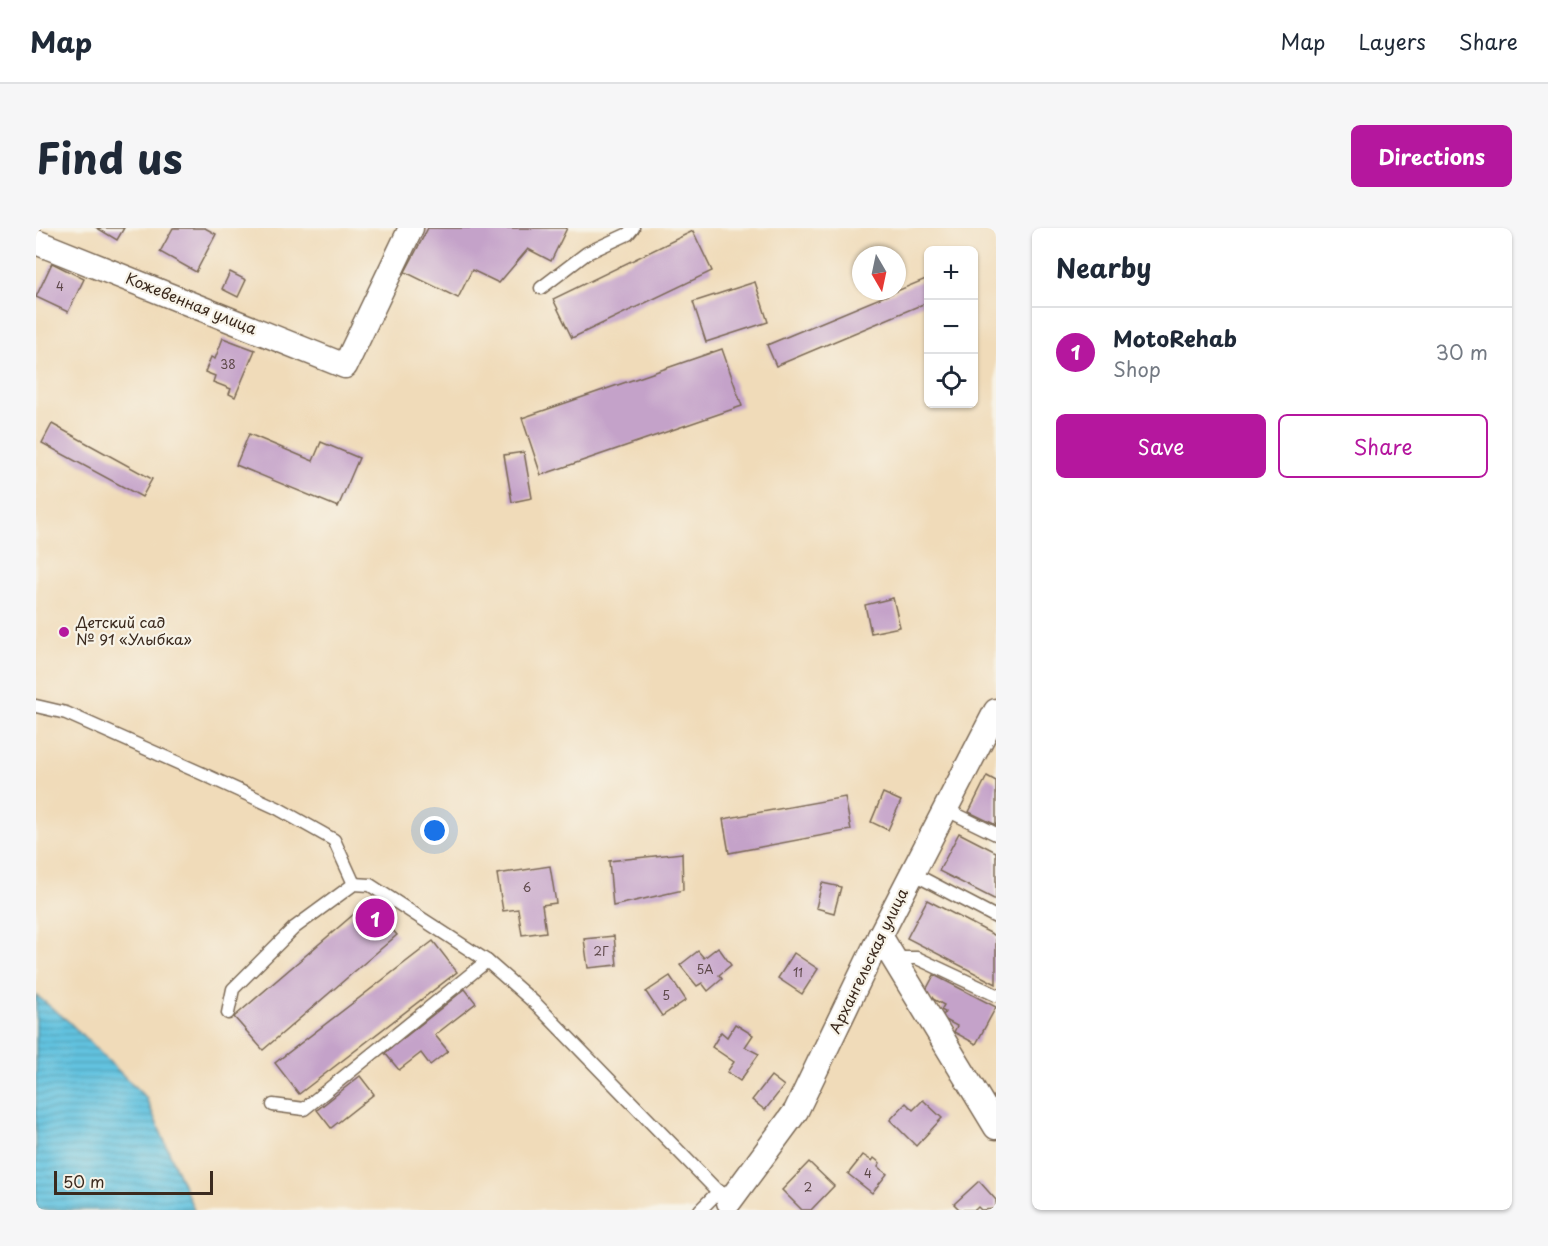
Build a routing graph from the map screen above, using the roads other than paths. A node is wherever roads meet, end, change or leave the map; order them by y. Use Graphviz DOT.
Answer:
graph roads {
  1 [pos="41,228"];
  2 [pos="411,228"];
  3 [pos="633,228"];
  4 [pos="36,236"];
  5 [pos="36,242"];
  6 [pos="541,288"];
  7 [pos="36,706"];
  8 [pos="996,711"];
  9 [pos="945,809"];
  10 [pos="996,834"];
  11 [pos="912,873"];
  12 [pos="354,884"];
  13 [pos="996,917"];
  14 [pos="879,936"];
  15 [pos="893,958"];
  16 [pos="487,961"];
  17 [pos="996,995"];
  18 [pos="228,1013"];
  19 [pos="273,1105"];
  20 [pos="996,1127"];
  21 [pos="727,1201"];
  22 [pos="700,1210"];
  1 -- 4 [label="street"];
  2 -- 5 [label="street, Кожевенная улица"];
  3 -- 6 [label="lane"];
  7 -- 12 [label="lane"];
  8 -- 9 [label="street, Архангельская улица"];
  9 -- 10 [label="lane"];
  9 -- 11 [label="street, Архангельская улица"];
  11 -- 13 [label="lane"];
  11 -- 14 [label="street, Архангельская улица"];
  12 -- 16 [label="lane"];
  12 -- 18 [label="lane"];
  14 -- 15 [label="street"];
  14 -- 21 [label="street, Архангельская улица"];
  15 -- 17 [label="lane"];
  15 -- 20 [label="street"];
  16 -- 19 [label="lane"];
  16 -- 21 [label="lane"];
  21 -- 22 [label="lane"];
}
